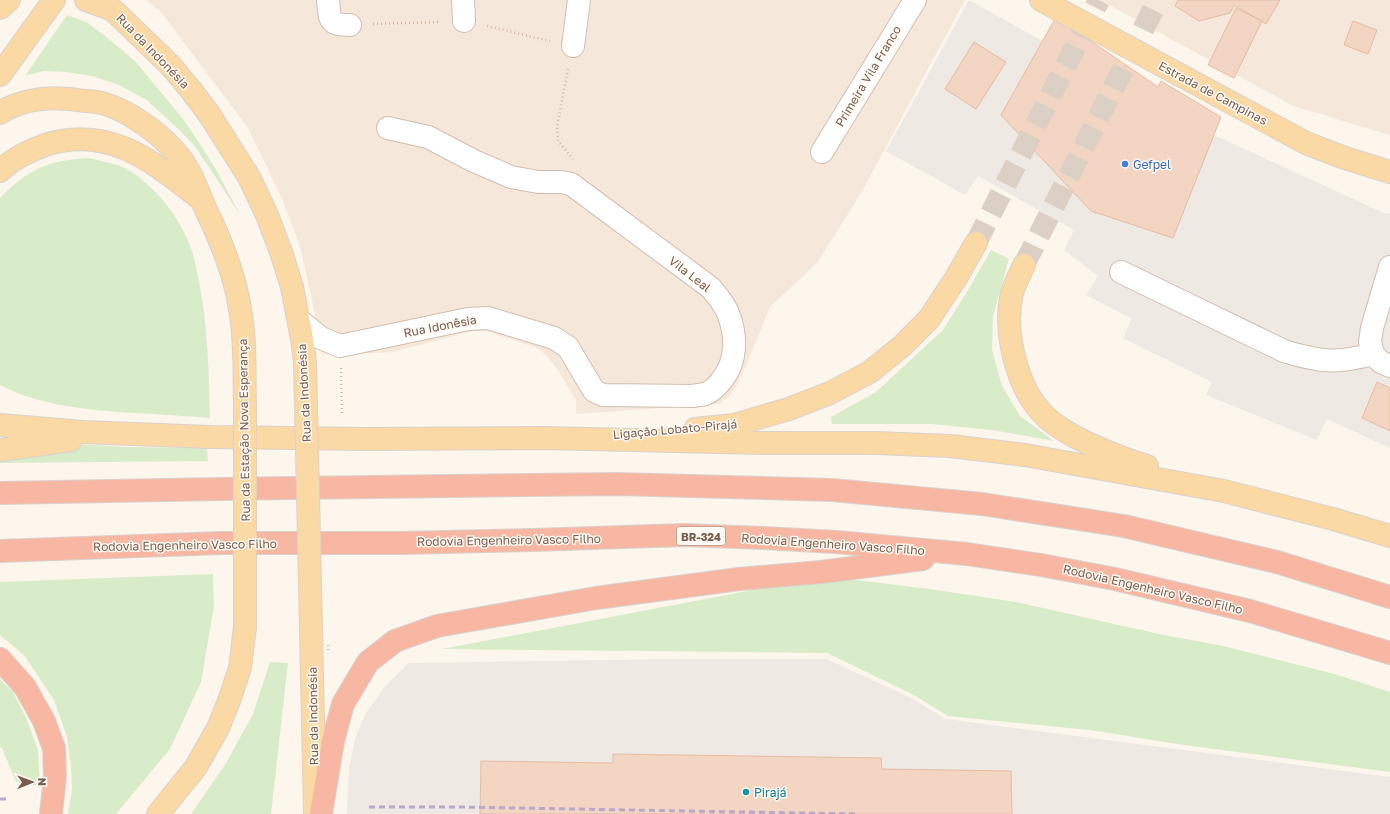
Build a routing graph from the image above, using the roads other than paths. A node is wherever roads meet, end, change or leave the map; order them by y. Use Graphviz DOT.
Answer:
graph roads {
  1 [pos="9,0"];
  2 [pos="54,0"];
  3 [pos="86,0"];
  4 [pos="328,0"];
  5 [pos="580,0"];
  6 [pos="915,0"];
  7 [pos="1041,0"];
  8 [pos="108,5"];
  9 [pos="0,8"];
  10 [pos="350,25"];
  11 [pos="573,46"];
  12 [pos="0,75"];
  13 [pos="0,113"];
  14 [pos="388,128"];
  15 [pos="822,152"];
  16 [pos="0,171"];
  17 [pos="1390,172"];
  18 [pos="201,199"];
  19 [pos="976,243"];
  20 [pos="1024,265"];
  21 [pos="1390,267"];
  22 [pos="1122,272"];
  23 [pos="299,320"];
  24 [pos="1381,360"];
  25 [pos="603,395"];
  26 [pos="0,410"];
  27 [pos="0,426"];
  28 [pos="83,432"];
  29 [pos="111,433"];
  30 [pos="542,438"];
  31 [pos="0,450"];
  32 [pos="1224,491"];
  33 [pos="0,494"];
  34 [pos="1390,536"];
  35 [pos="0,551"];
  36 [pos="967,554"];
  37 [pos="1390,597"];
  38 [pos="1390,653"];
  39 [pos="0,659"];
  40 [pos="51,814"];
  41 [pos="158,814"];
  42 [pos="315,814"];
  43 [pos="321,814"];
  1 -- 9 [label="main road"];
  2 -- 12 [label="main road"];
  3 -- 8 [label="main road, Rua da Indonésia"];
  4 -- 10 [label="street"];
  5 -- 11 [label="street"];
  6 -- 15 [label="street, Primeira Vila Franco"];
  7 -- 17 [label="main road, Estrada de Campinas"];
  8 -- 23 [label="main road, Rua da Indonésia"];
  13 -- 18 [label="main road, Rua da Estação Nova Esperança"];
  14 -- 25 [label="street, Vila Leal"];
  16 -- 18 [label="main road"];
  18 -- 41 [label="main road, Rua da Estação Nova Esperança, bridge"];
  19 -- 30 [label="main road, Ligação Lobato-Pirajá"];
  20 -- 32 [label="main road"];
  21 -- 24 [label="street"];
  22 -- 24 [label="street"];
  23 -- 25 [label="street, Rua Idonêsia"];
  23 -- 42 [label="main road, Rua da Indonésia, bridge"];
  26 -- 28 [label="main road"];
  27 -- 28 [label="main road"];
  28 -- 29 [label="main road"];
  29 -- 30 [label="main road"];
  29 -- 31 [label="main road"];
  30 -- 32 [label="main road"];
  32 -- 34 [label="main road"];
  33 -- 37 [label="highway"];
  35 -- 36 [label="highway, Rodovia Engenheiro Vasco Filho / BR-324"];
  36 -- 38 [label="highway, Rodovia Engenheiro Vasco Filho / BR-324"];
  36 -- 43 [label="highway"];
  39 -- 40 [label="highway"];
}
